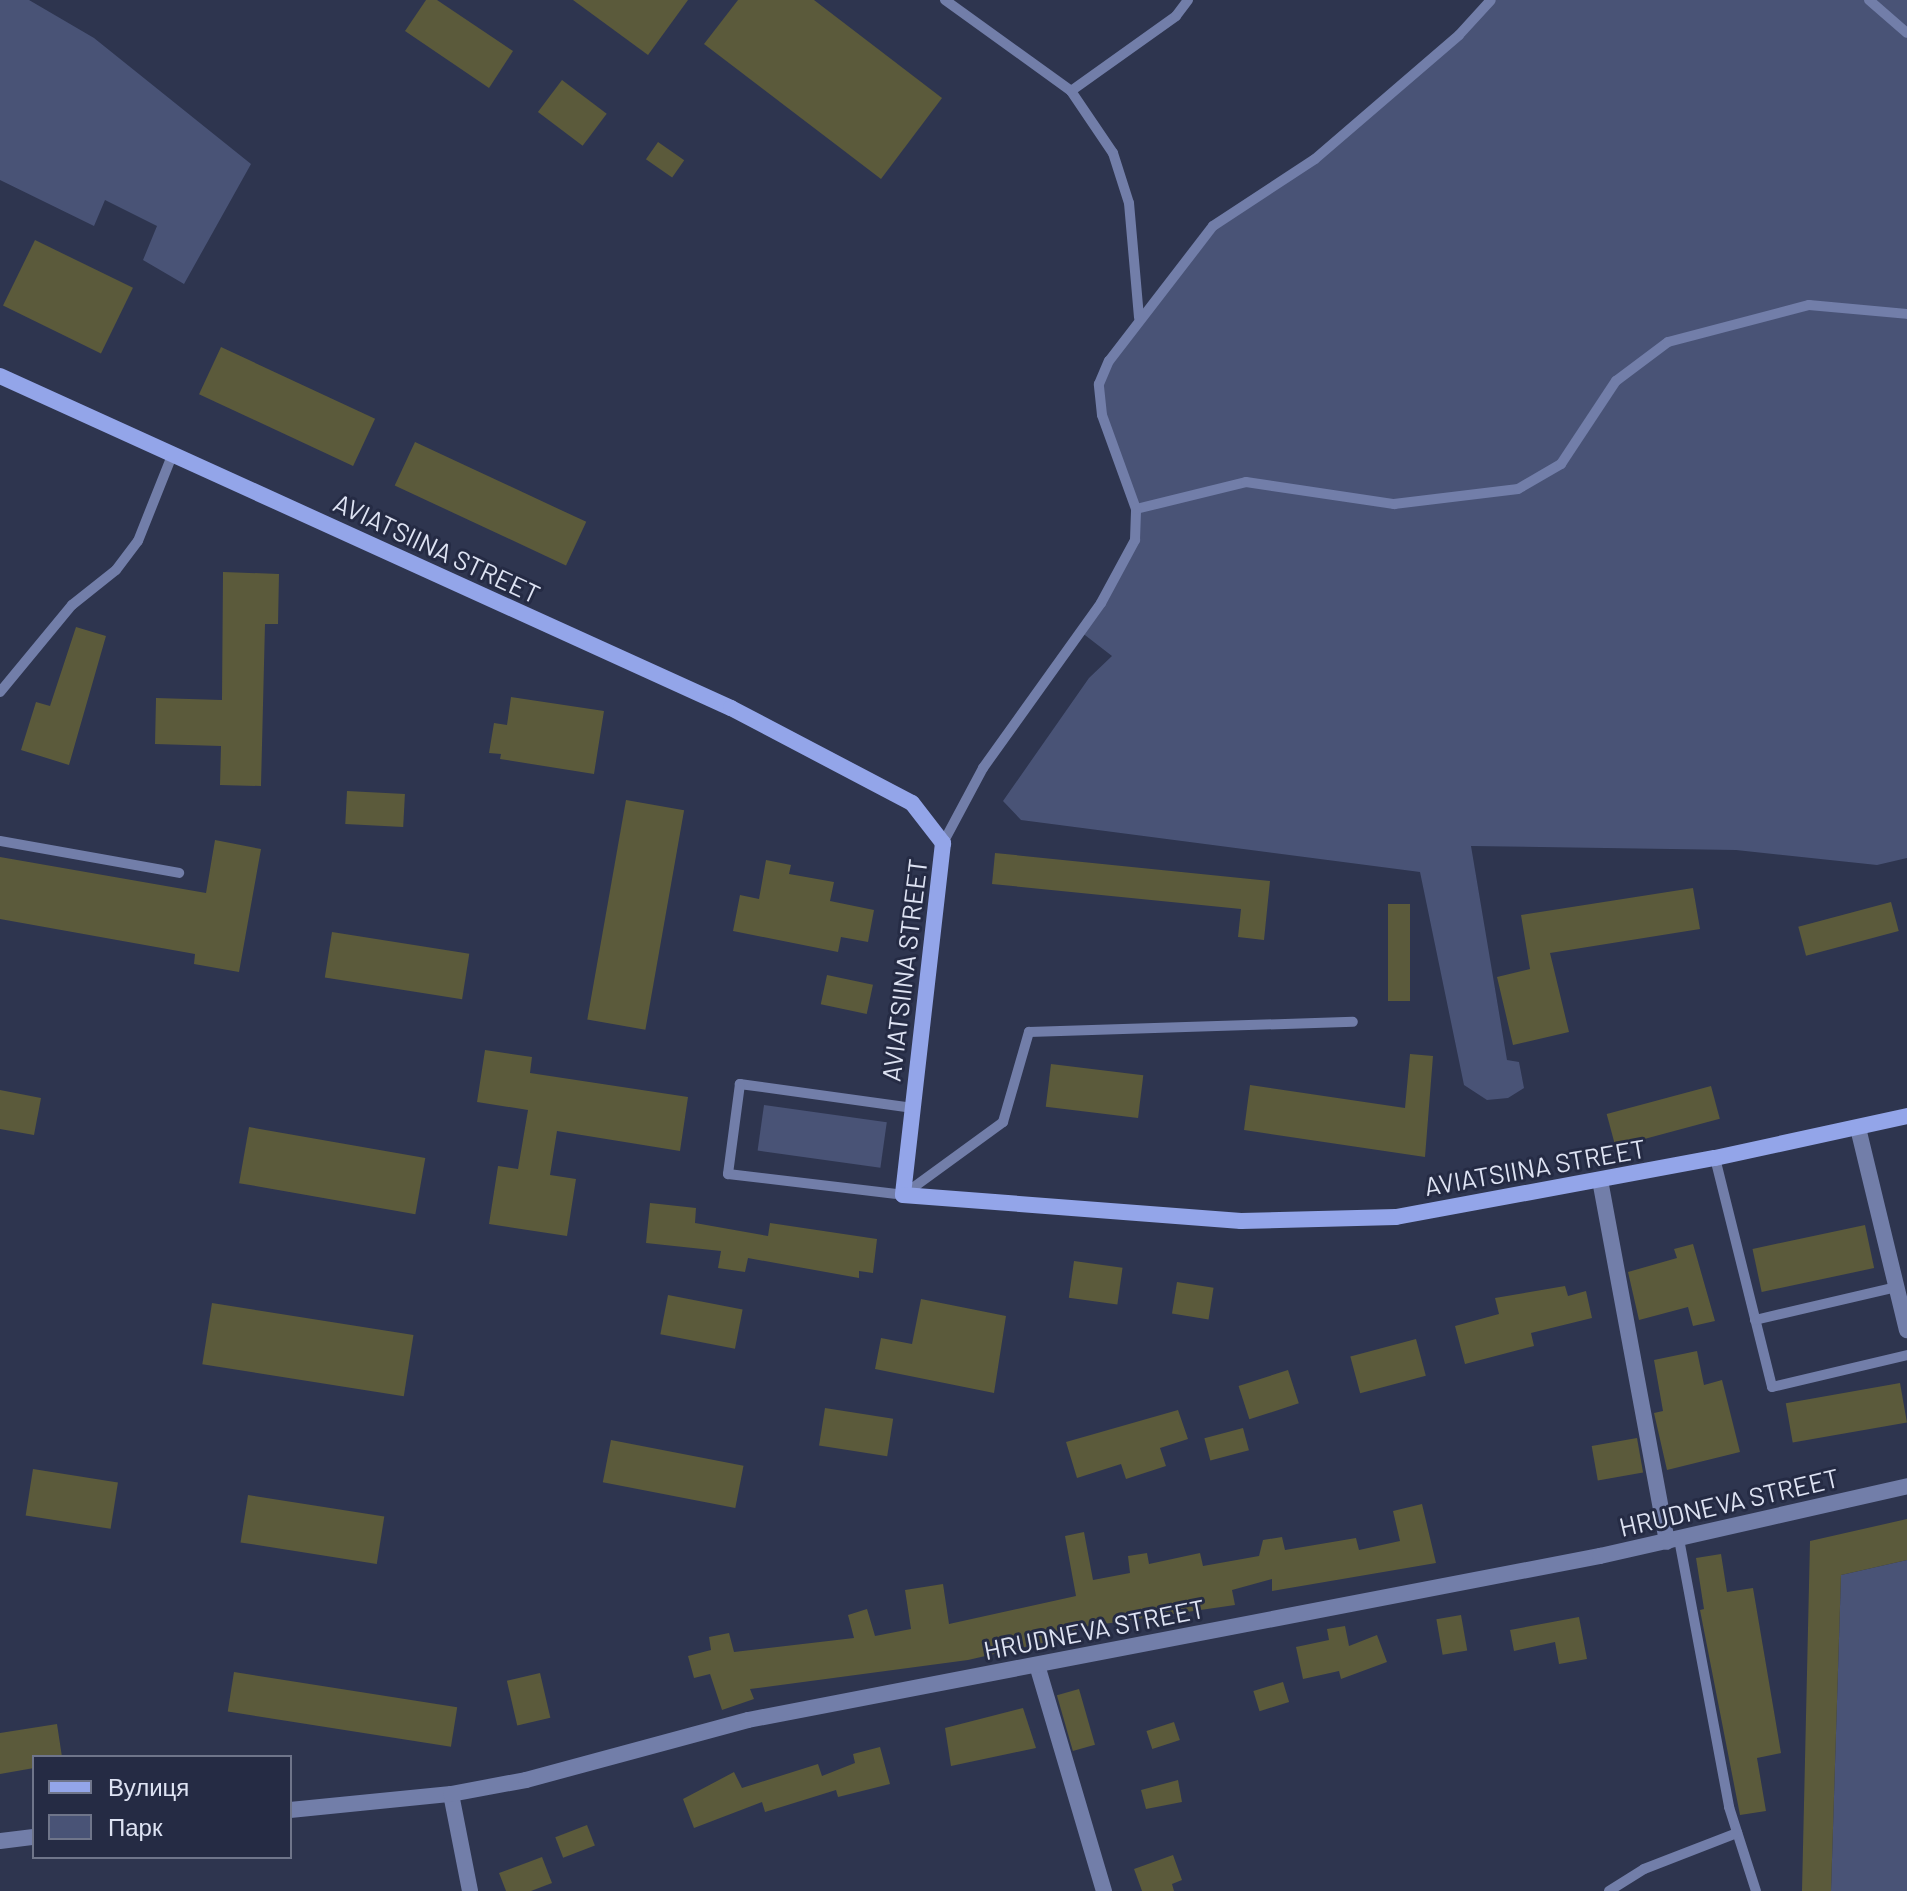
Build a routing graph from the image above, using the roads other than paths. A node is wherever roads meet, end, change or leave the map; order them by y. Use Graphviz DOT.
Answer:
graph roads {
  1 [pos="945,0"];
  2 [pos="1188,0"];
  3 [pos="1491,0"];
  4 [pos="1869,0"];
  5 [pos="1907,33"];
  6 [pos="1071,91"];
  7 [pos="1907,314"];
  8 [pos="1139,318"];
  9 [pos="0,376"];
  10 [pos="173,453"];
  11 [pos="1136,509"];
  12 [pos="0,692"];
  13 [pos="0,841"];
  14 [pos="943,843"];
  15 [pos="179,873"];
  16 [pos="1353,1022"];
  17 [pos="913,1108"];
  18 [pos="1907,1116"];
  19 [pos="1858,1128"];
  20 [pos="1715,1158"];
  21 [pos="1600,1180"];
  22 [pos="903,1195"];
  23 [pos="1897,1287"];
  24 [pos="1755,1320"];
  25 [pos="1907,1330"];
  26 [pos="1907,1355"];
  27 [pos="1907,1486"];
  28 [pos="1673,1540"];
  29 [pos="1037,1665"];
  30 [pos="451,1794"];
  31 [pos="292,1810"];
  32 [pos="1737,1833"];
  33 [pos="32,1837"];
  34 [pos="0,1841"];
  35 [pos="470,1891"];
  36 [pos="1104,1891"];
  37 [pos="1609,1891"];
  38 [pos="1756,1891"];
  1 -- 6 [label="lane"];
  2 -- 6 [label="lane"];
  3 -- 8 [label="lane"];
  4 -- 5 [label="lane"];
  6 -- 8 [label="lane"];
  7 -- 11 [label="lane"];
  8 -- 11 [label="lane"];
  9 -- 10 [label="street, AVIATSIINA STREET"];
  10 -- 12 [label="lane"];
  10 -- 14 [label="street, AVIATSIINA STREET"];
  11 -- 14 [label="lane"];
  13 -- 15 [label="lane"];
  14 -- 17 [label="street, AVIATSIINA STREET"];
  16 -- 22 [label="lane"];
  17 -- 22 [label="street, AVIATSIINA STREET"];
  17 -- 22 [label="lane"];
  18 -- 19 [label="street, AVIATSIINA STREET"];
  19 -- 20 [label="street, AVIATSIINA STREET"];
  19 -- 23 [label="street"];
  20 -- 21 [label="street, AVIATSIINA STREET"];
  20 -- 24 [label="lane"];
  21 -- 22 [label="street, AVIATSIINA STREET"];
  21 -- 28 [label="street"];
  23 -- 24 [label="lane"];
  23 -- 25 [label="street"];
  24 -- 26 [label="lane"];
  27 -- 28 [label="street, HRUDNEVA STREET"];
  28 -- 29 [label="street, HRUDNEVA STREET"];
  28 -- 32 [label="lane"];
  29 -- 30 [label="street, HRUDNEVA STREET"];
  29 -- 36 [label="street"];
  30 -- 31 [label="street, HRUDNEVA STREET"];
  30 -- 35 [label="street"];
  32 -- 37 [label="lane"];
  32 -- 38 [label="lane"];
  33 -- 34 [label="street"];
}
